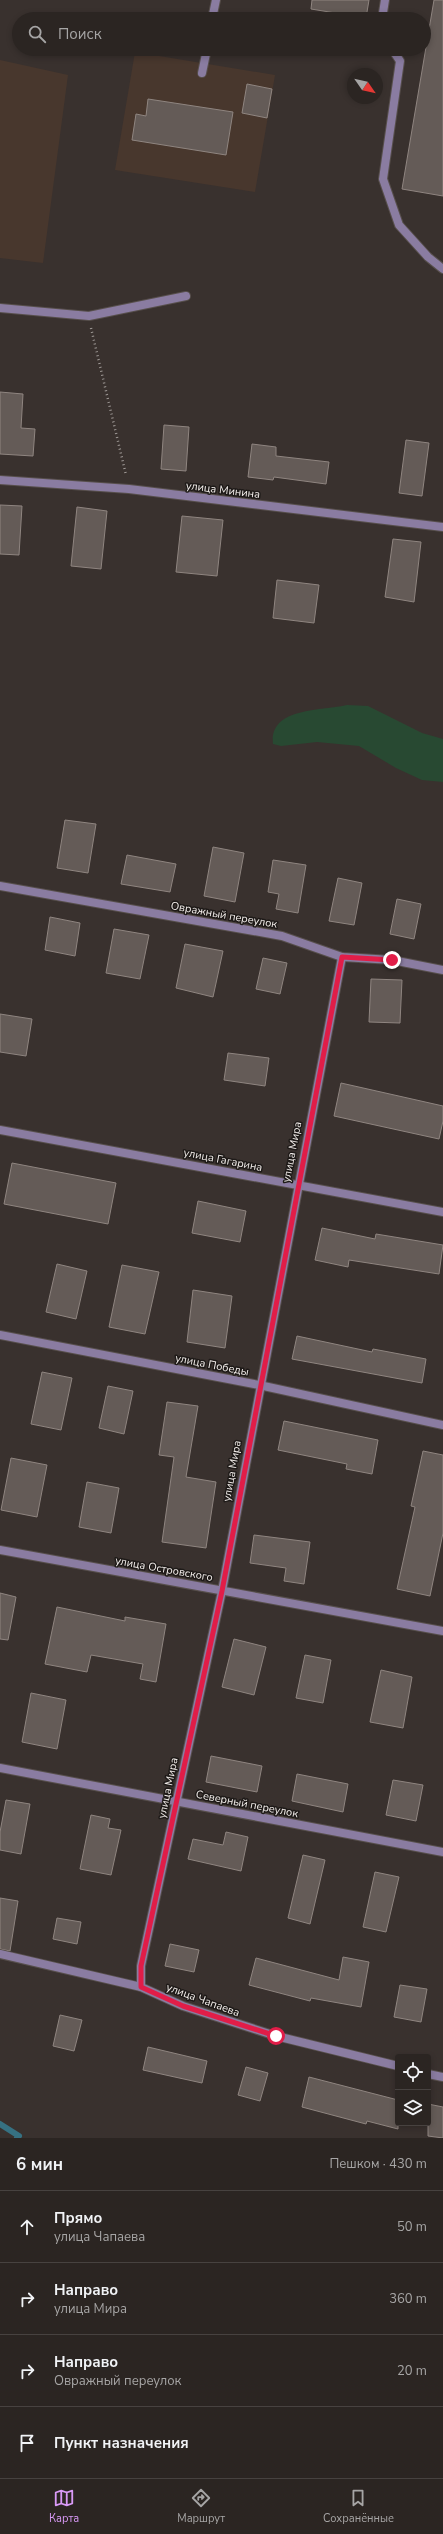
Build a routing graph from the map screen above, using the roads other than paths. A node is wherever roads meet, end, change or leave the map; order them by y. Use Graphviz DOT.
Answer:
graph roads {
  1 [pos="216,0"];
  2 [pos="385,0"];
  3 [pos="213,12"];
  4 [pos="383,12"];
  5 [pos="206,56"];
  6 [pos="397,56"];
  7 [pos="202,73"];
  8 [pos="443,269"];
  9 [pos="186,296"];
  10 [pos="0,308"];
  11 [pos="0,480"];
  12 [pos="443,527"];
  13 [pos="0,886"];
  14 [pos="342,957"];
  15 [pos="443,970"];
  16 [pos="0,1130"];
  17 [pos="297,1185"];
  18 [pos="443,1212"];
  19 [pos="0,1335"];
  20 [pos="259,1385"];
  21 [pos="443,1425"];
  22 [pos="0,1550"];
  23 [pos="222,1591"];
  24 [pos="443,1631"];
  25 [pos="0,1768"];
  26 [pos="176,1802"];
  27 [pos="443,1852"];
  28 [pos="0,1954"];
  29 [pos="141,1987"];
  30 [pos="395,2065"];
  31 [pos="431,2075"];
  32 [pos="443,2077"];
  1 -- 3 [label="street"];
  2 -- 4 [label="street"];
  5 -- 7 [label="street"];
  6 -- 8 [label="street"];
  9 -- 10 [label="street"];
  11 -- 12 [label="street, улица Минина"];
  13 -- 14 [label="street, Овражный переулок"];
  14 -- 15 [label="street, Овражный переулок"];
  14 -- 17 [label="street, улица Мира"];
  16 -- 17 [label="street, улица Гагарина"];
  17 -- 18 [label="street, улица Гагарина"];
  17 -- 20 [label="street, улица Мира"];
  19 -- 20 [label="street, улица Победы"];
  20 -- 21 [label="street, улица Победы"];
  20 -- 23 [label="street, улица Мира"];
  22 -- 23 [label="street, улица Островского"];
  23 -- 24 [label="street, улица Островского"];
  23 -- 26 [label="street, улица Мира"];
  25 -- 26 [label="street, Северный переулок"];
  26 -- 27 [label="street, Северный переулок"];
  26 -- 29 [label="street, улица Мира"];
  28 -- 29 [label="street, улица Чапаева"];
  29 -- 30 [label="street, улица Чапаева"];
  31 -- 32 [label="street"];
}
